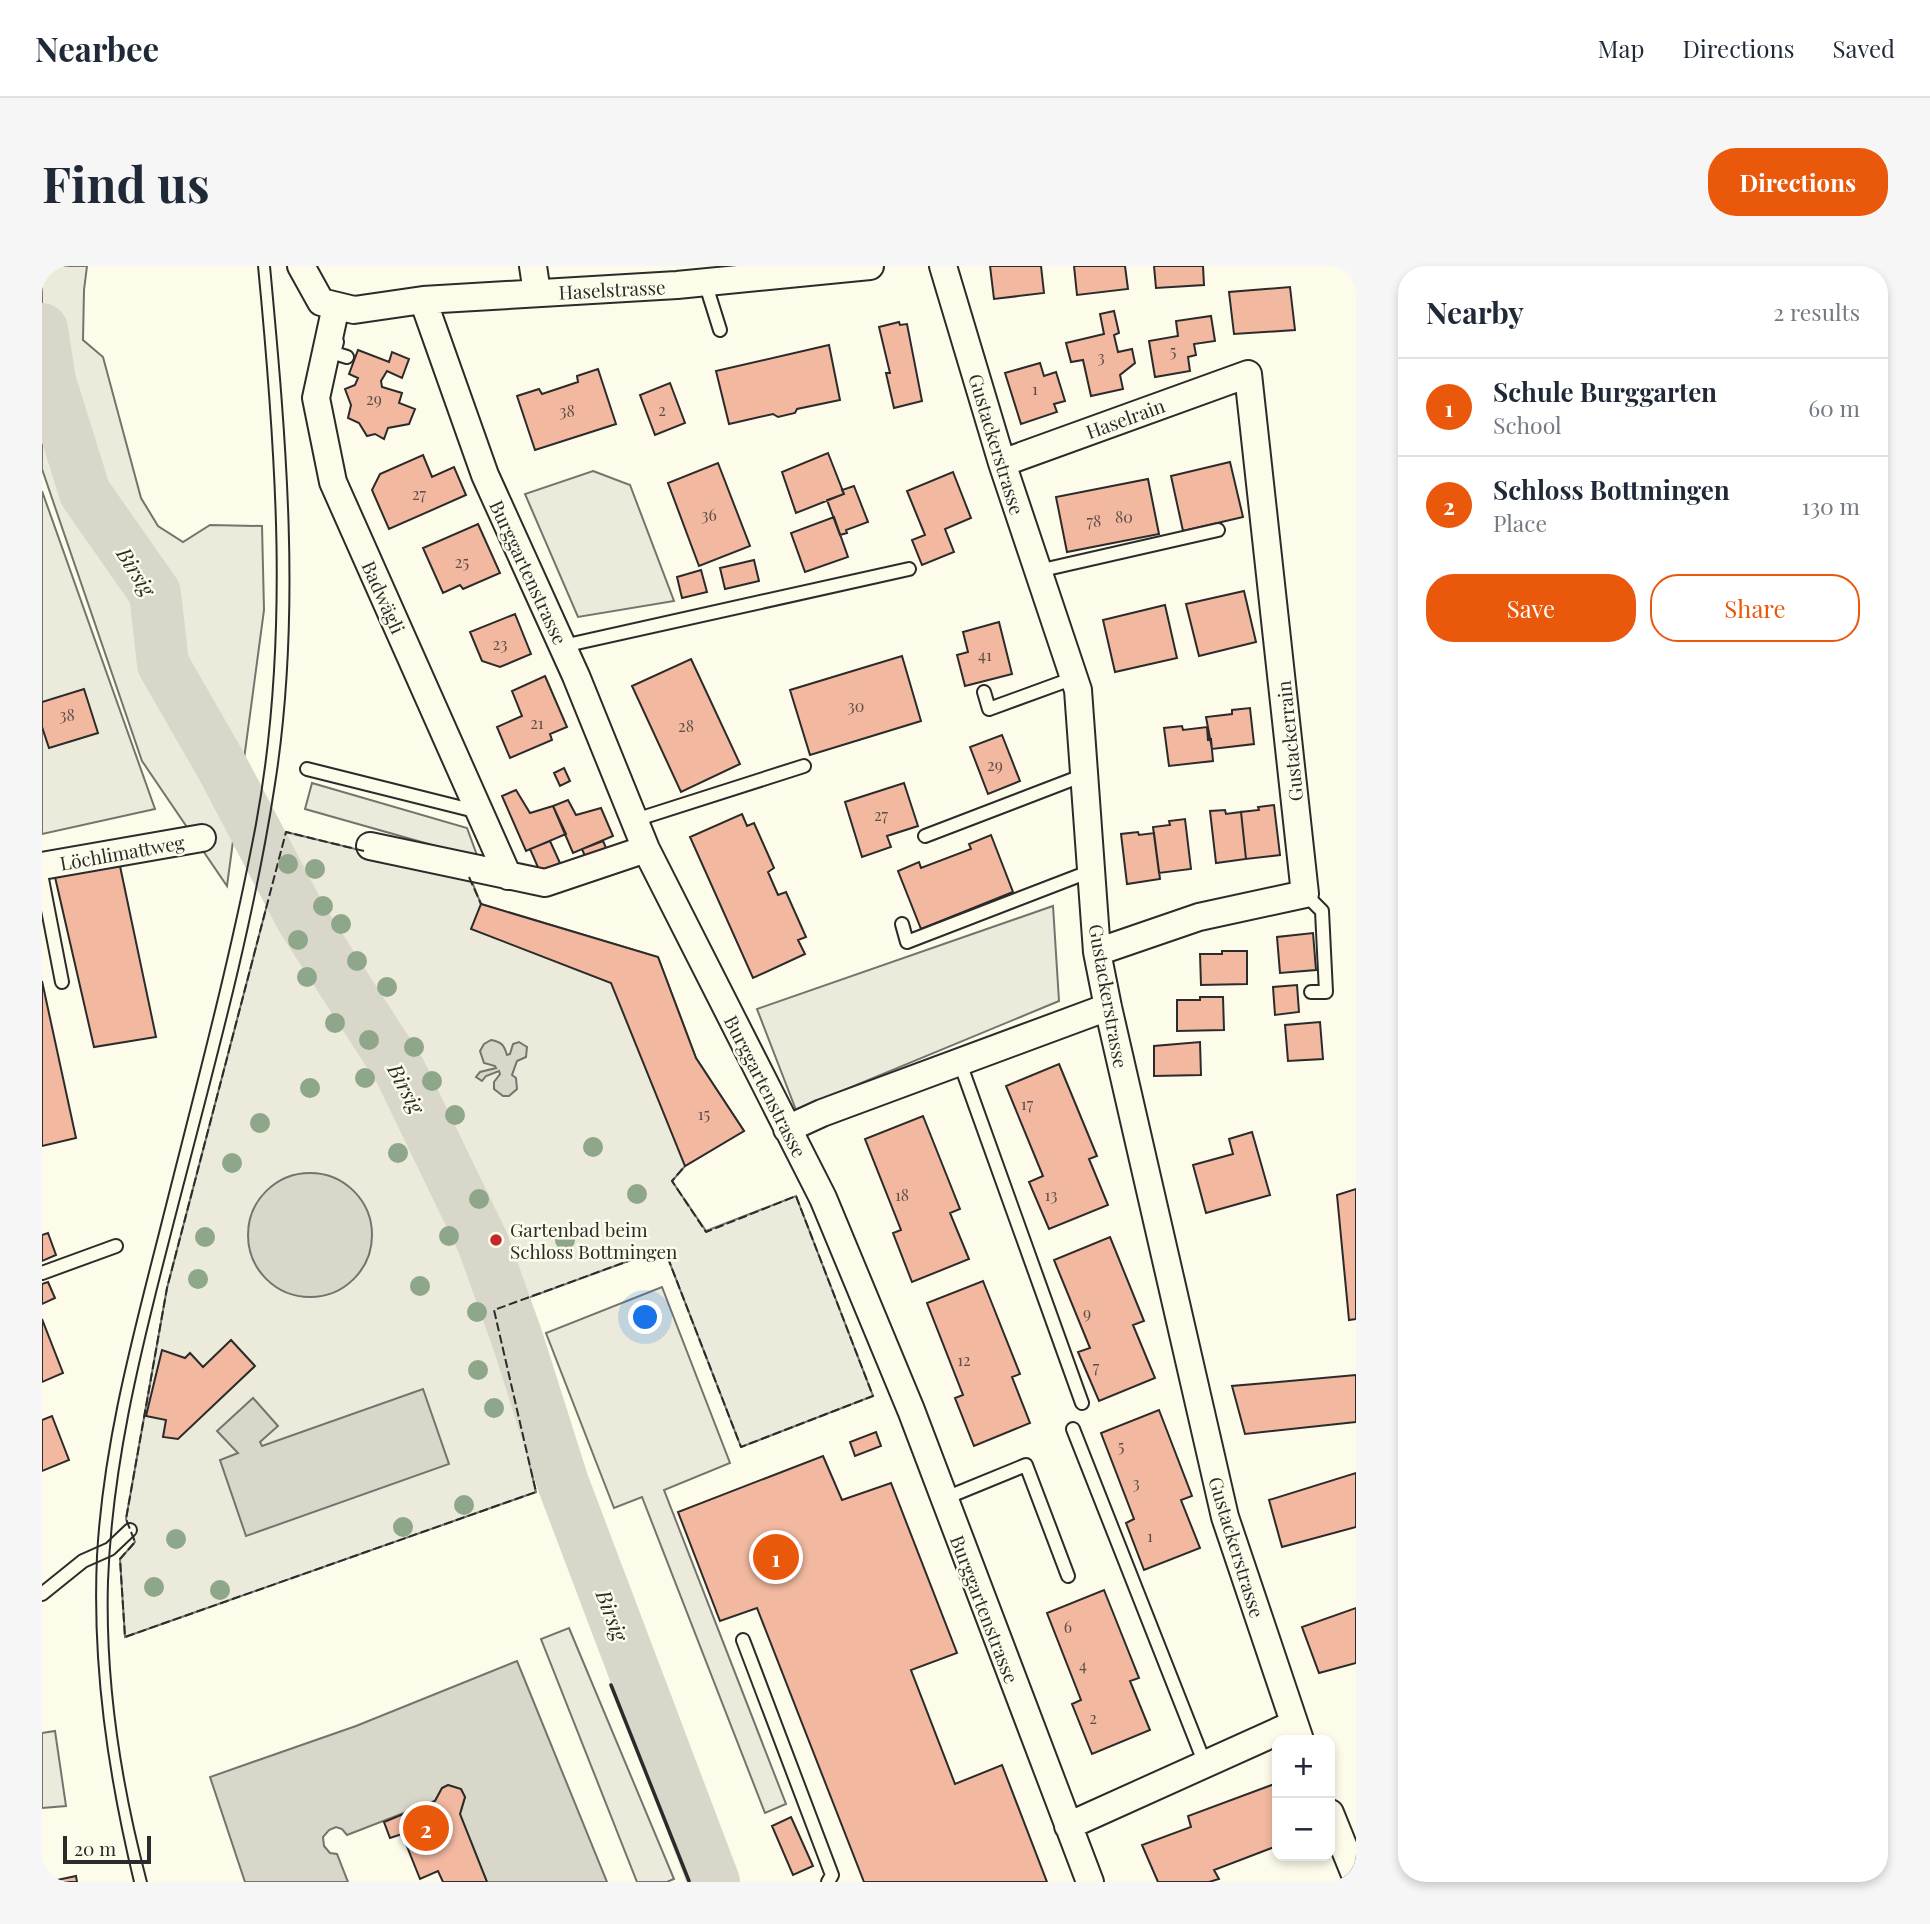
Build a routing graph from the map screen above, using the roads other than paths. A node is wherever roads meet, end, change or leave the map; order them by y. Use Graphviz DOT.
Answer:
graph roads {
  1 [pos="302,266"];
  2 [pos="533,266"];
  3 [pos="870,266"];
  4 [pos="943,266"];
  5 [pos="770,271"];
  6 [pos="705,282"];
  7 [pos="537,293"];
  8 [pos="423,300"];
  9 [pos="342,307"];
  10 [pos="720,330"];
  11 [pos="347,358"];
  12 [pos="1248,374"];
  13 [pos="1002,463"];
  14 [pos="1217,530"];
  15 [pos="909,569"];
  16 [pos="1038,571"];
  17 [pos="563,646"];
  18 [pos="1074,678"];
  19 [pos="984,692"];
  20 [pos="804,766"];
  21 [pos="307,769"];
  22 [pos="1084,775"];
  23 [pos="480,812"];
  24 [pos="635,820"];
  25 [pos="925,836"];
  26 [pos="202,838"];
  27 [pos="370,846"];
  28 [pos="646,849"];
  29 [pos="42,866"];
  30 [pos="1091,871"];
  31 [pos="508,876"];
  32 [pos="42,879"];
  33 [pos="1305,894"];
  34 [pos="902,924"];
  35 [pos="1097,952"];
  36 [pos="62,982"];
  37 [pos="1311,992"];
  38 [pos="1108,1007"];
  39 [pos="960,1063"];
  40 [pos="787,1129"];
  41 [pos="116,1246"];
  42 [pos="42,1273"];
  43 [pos="1082,1404"];
  44 [pos="1073,1429"];
  45 [pos="943,1499"];
  46 [pos="130,1530"];
  47 [pos="1068,1576"];
  48 [pos="42,1594"];
  49 [pos="743,1640"];
  50 [pos="1297,1732"];
  51 [pos="1205,1764"];
  52 [pos="1335,1824"];
  53 [pos="1068,1826"];
  54 [pos="1356,1877"];
  55 [pos="828,1882"];
  56 [pos="1090,1882"];
  1 -- 9 [label="street"];
  2 -- 7 [label="street, Haselstrasse"];
  3 -- 5 [label="street, Haselstrasse"];
  4 -- 13 [label="street, Gustackerstrasse"];
  5 -- 6 [label="street, Haselstrasse"];
  6 -- 7 [label="street, Haselstrasse"];
  6 -- 10 [label="lane"];
  7 -- 8 [label="street, Haselstrasse"];
  8 -- 9 [label="street, Haselstrasse"];
  8 -- 17 [label="street, Burggartenstrasse"];
  9 -- 11 [label="lane"];
  9 -- 23 [label="street, Badwägli"];
  12 -- 13 [label="street, Haselrain"];
  12 -- 33 [label="street, Gustackerrain"];
  13 -- 16 [label="street, Gustackerstrasse"];
  14 -- 16 [label="lane"];
  15 -- 17 [label="lane"];
  16 -- 18 [label="street, Gustackerstrasse"];
  17 -- 24 [label="street, Burggartenstrasse"];
  18 -- 19 [label="lane"];
  18 -- 22 [label="street, Gustackerstrasse"];
  20 -- 24 [label="lane"];
  21 -- 23 [label="lane"];
  22 -- 25 [label="lane"];
  22 -- 30 [label="street, Gustackerstrasse"];
  23 -- 31 [label="street, Badwägli"];
  24 -- 28 [label="street, Burggartenstrasse"];
  26 -- 29 [label="street, Löchlimattweg"];
  27 -- 31 [label="street"];
  28 -- 31 [label="street"];
  28 -- 40 [label="street, Burggartenstrasse"];
  30 -- 34 [label="lane"];
  30 -- 35 [label="street, Gustackerstrasse"];
  32 -- 36 [label="lane"];
  33 -- 35 [label="street"];
  33 -- 37 [label="lane"];
  35 -- 38 [label="street, Gustackerstrasse"];
  38 -- 39 [label="street"];
  38 -- 50 [label="street, Gustackerstrasse"];
  39 -- 40 [label="street"];
  39 -- 43 [label="lane"];
  40 -- 45 [label="street, Burggartenstrasse"];
  41 -- 42 [label="lane"];
  44 -- 51 [label="lane"];
  45 -- 47 [label="lane"];
  45 -- 53 [label="street, Burggartenstrasse"];
  46 -- 48 [label="lane"];
  49 -- 55 [label="lane"];
  50 -- 51 [label="street, Gustackerstrasse"];
  51 -- 53 [label="street, Gustackerstrasse"];
  52 -- 54 [label="street"];
  53 -- 56 [label="street, Burggartenstrasse"];
}
